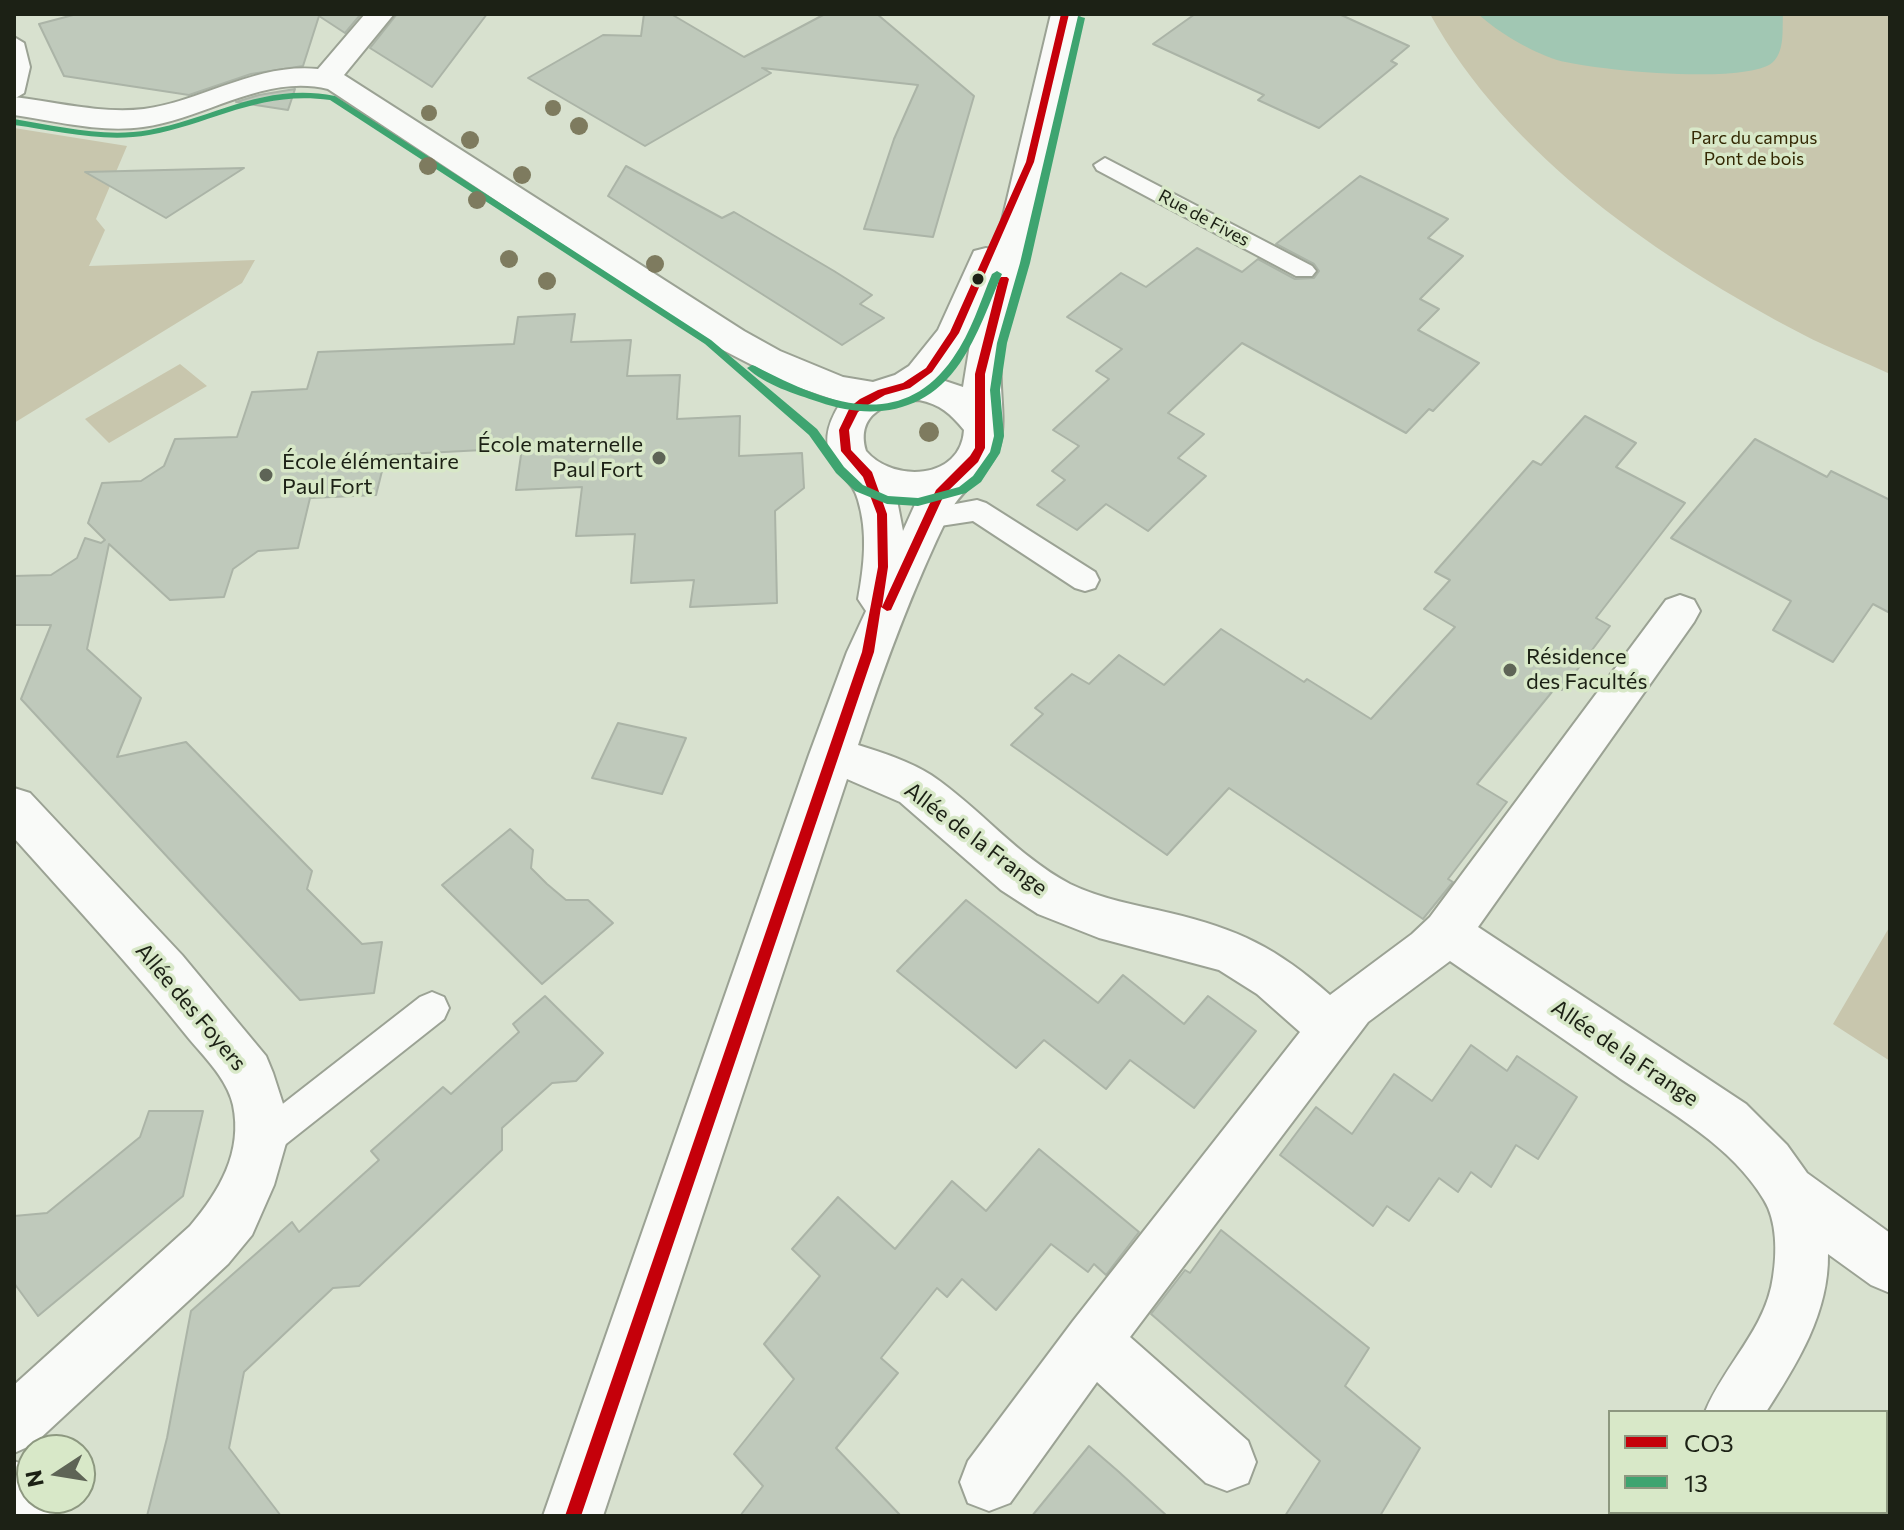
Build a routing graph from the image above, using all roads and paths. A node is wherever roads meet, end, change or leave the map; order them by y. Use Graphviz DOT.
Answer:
graph roads {
  1 [pos="380,14"];
  2 [pos="1065,14"];
  3 [pos="14,43"];
  4 [pos="326,78"];
  5 [pos="14,93"];
  6 [pos="14,106"];
  7 [pos="1030,162"];
  8 [pos="1105,165"];
  9 [pos="1304,271"];
  10 [pos="718,329"];
  11 [pos="890,390"];
  12 [pos="981,425"];
  13 [pos="857,463"];
  14 [pos="953,477"];
  15 [pos="927,518"];
  16 [pos="1085,580"];
  17 [pos="1680,611"];
  18 [pos="868,652"];
  19 [pos="831,755"];
  20 [pos="18,817"];
  21 [pos="1447,932"];
  22 [pos="432,1008"];
  23 [pos="1332,1029"];
  24 [pos="260,1143"];
  25 [pos="1787,1191"];
  26 [pos="1890,1266"];
  27 [pos="1093,1341"];
  28 [pos="1734,1410"];
  29 [pos="14,1424"];
  30 [pos="1227,1462"];
  31 [pos="989,1482"];
  32 [pos="14,1490"];
  33 [pos="28,1516"];
  34 [pos="573,1516"];
  1 -- 4 [label="street"];
  2 -- 7 [label="street"];
  3 -- 5 [label="lane"];
  4 -- 6 [label="street"];
  4 -- 10 [label="street"];
  7 -- 11 [label="street"];
  7 -- 12 [label="street"];
  8 -- 9 [label="lane, Rue de Fives"];
  10 -- 11 [label="street"];
  10 -- 13 [label="street"];
  11 -- 12 [label="street"];
  11 -- 13 [label="street"];
  12 -- 14 [label="street"];
  13 -- 14 [label="street"];
  13 -- 18 [label="street"];
  14 -- 15 [label="street"];
  15 -- 16 [label="lane"];
  15 -- 18 [label="street"];
  17 -- 21 [label="street"];
  18 -- 19 [label="street"];
  19 -- 23 [label="street, Allée de la Frange"];
  19 -- 34 [label="street"];
  20 -- 24 [label="street, Allée des Foyers"];
  21 -- 23 [label="street"];
  21 -- 25 [label="street, Allée de la Frange"];
  22 -- 24 [label="lane"];
  23 -- 27 [label="street"];
  24 -- 29 [label="street, Allée des Foyers"];
  25 -- 26 [label="street, Allée de la Frange"];
  25 -- 28 [label="street, Allée de la Frange"];
  27 -- 30 [label="street"];
  27 -- 31 [label="street"];
  32 -- 33 [label="street"];
}
